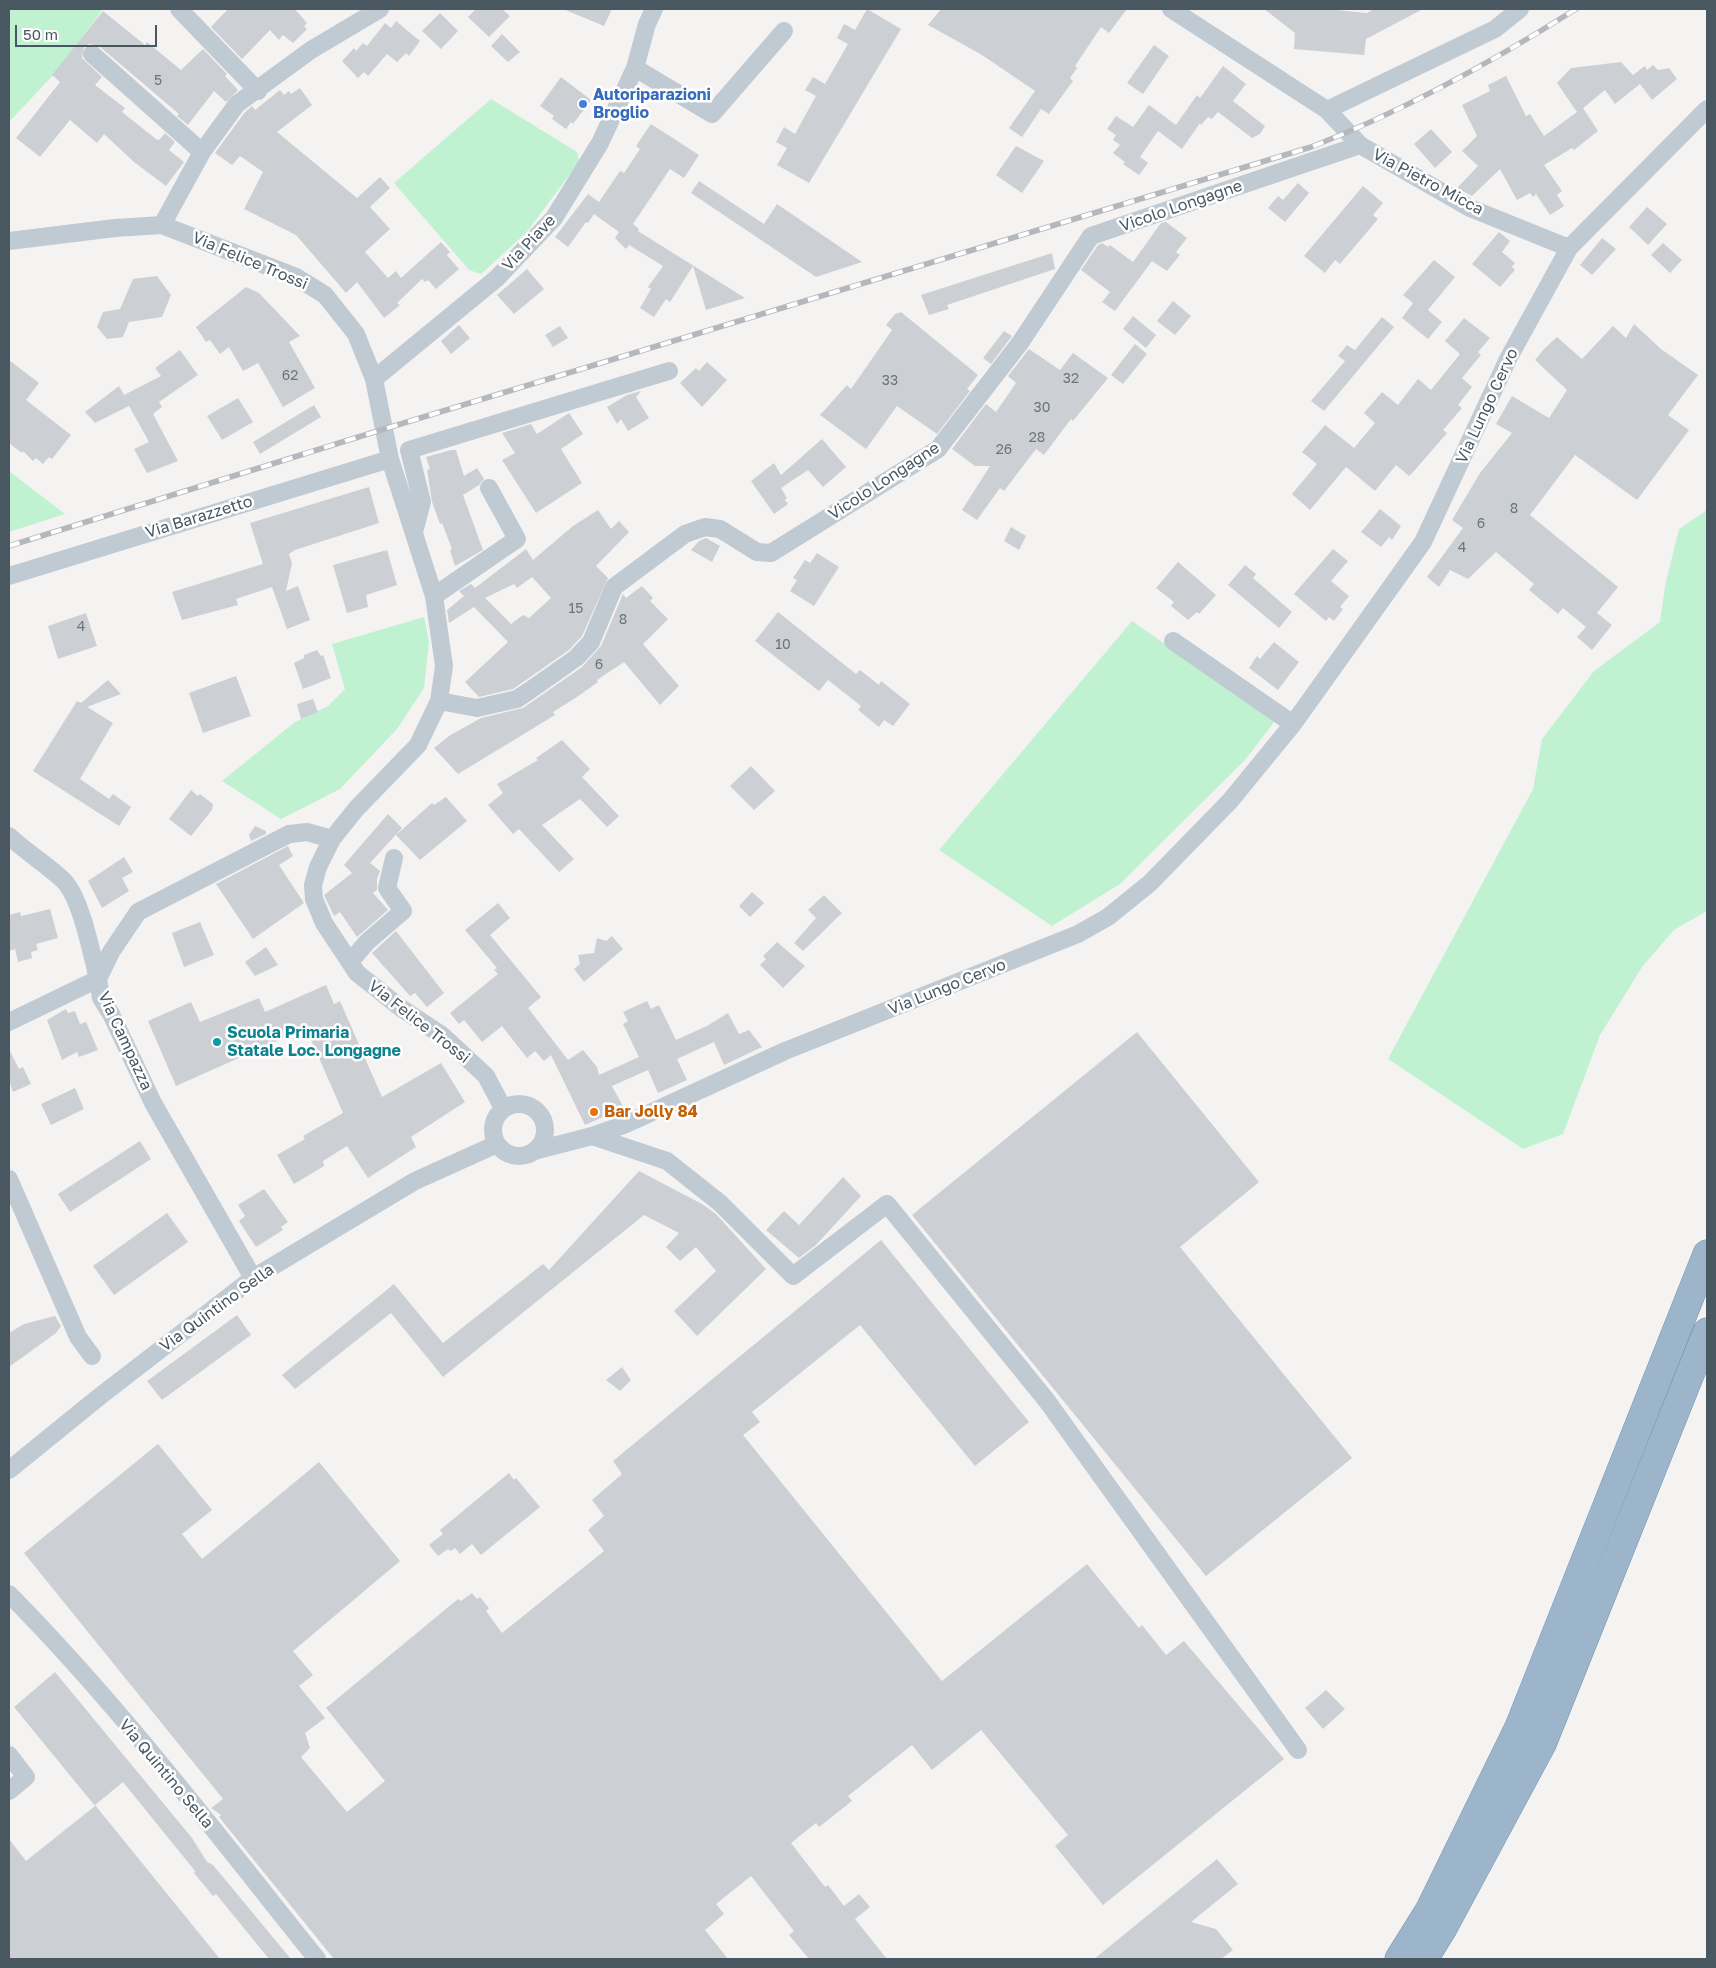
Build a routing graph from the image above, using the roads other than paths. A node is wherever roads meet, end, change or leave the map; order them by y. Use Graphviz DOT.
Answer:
graph roads {
  1 [pos="179,9"];
  2 [pos="380,9"];
  3 [pos="654,9"];
  4 [pos="1171,9"];
  5 [pos="1520,9"];
  6 [pos="784,31"];
  7 [pos="92,54"];
  8 [pos="635,68"];
  9 [pos="258,91"];
  10 [pos="1707,109"];
  11 [pos="1327,110"];
  12 [pos="1360,145"];
  13 [pos="202,152"];
  14 [pos="162,225"];
  15 [pos="9,242"];
  16 [pos="1569,248"];
  17 [pos="669,371"];
  18 [pos="374,379"];
  19 [pos="390,459"];
  20 [pos="489,488"];
  21 [pos="414,533"];
  22 [pos="9,576"];
  23 [pos="434,596"];
  24 [pos="1173,641"];
  25 [pos="439,701"];
  26 [pos="1293,724"];
  27 [pos="9,836"];
  28 [pos="332,839"];
  29 [pos="394,858"];
  30 [pos="350,962"];
  31 [pos="98,979"];
  32 [pos="9,1022"];
  33 [pos="503,1108"];
  34 [pos="542,1116"];
  35 [pos="592,1136"];
  36 [pos="567,1143"];
  37 [pos="497,1144"];
  38 [pos="534,1151"];
  39 [pos="9,1179"];
  40 [pos="1707,1254"];
  41 [pos="253,1278"];
  42 [pos="1707,1332"];
  43 [pos="92,1356"];
  44 [pos="9,1470"];
  45 [pos="9,1594"];
  46 [pos="1298,1750"];
  47 [pos="9,1755"];
  48 [pos="9,1791"];
  49 [pos="317,1959"];
  50 [pos="1399,1959"];
  51 [pos="1424,1959"];
  1 -- 9 [label="street"];
  2 -- 9 [label="street"];
  3 -- 8 [label="street, Via Piave"];
  4 -- 11 [label="street, Via Pietro Micca"];
  5 -- 11 [label="street"];
  6 -- 8 [label="street"];
  7 -- 13 [label="street"];
  8 -- 18 [label="street, Via Piave"];
  9 -- 13 [label="street"];
  10 -- 16 [label="street, Via Lungo Cervo"];
  11 -- 12 [label="street, Via Pietro Micca"];
  12 -- 16 [label="street, Via Pietro Micca"];
  12 -- 25 [label="street, Vicolo Longagne"];
  13 -- 14 [label="street"];
  14 -- 15 [label="street, Via Felice Trossi"];
  14 -- 18 [label="street, Via Felice Trossi"];
  16 -- 26 [label="street, Via Lungo Cervo"];
  17 -- 21 [label="street"];
  18 -- 19 [label="street, Via Felice Trossi"];
  19 -- 21 [label="street, Via Felice Trossi"];
  19 -- 22 [label="street, Via Barazzetto"];
  20 -- 23 [label="street"];
  21 -- 23 [label="street, Via Felice Trossi"];
  23 -- 25 [label="street, Via Felice Trossi"];
  24 -- 26 [label="street"];
  25 -- 28 [label="street, Via Felice Trossi"];
  26 -- 35 [label="street, Via Lungo Cervo"];
  27 -- 31 [label="street"];
  28 -- 30 [label="street, Via Felice Trossi"];
  28 -- 31 [label="street, Via Campazza"];
  29 -- 30 [label="street"];
  30 -- 33 [label="street, Via Felice Trossi"];
  31 -- 32 [label="street"];
  31 -- 41 [label="street, Via Campazza"];
  33 -- 34 [label="street"];
  33 -- 37 [label="street"];
  34 -- 36 [label="street"];
  34 -- 38 [label="street"];
  35 -- 36 [label="street, Via Lungo Cervo"];
  35 -- 46 [label="street"];
  36 -- 38 [label="street, Via Lungo Cervo"];
  37 -- 38 [label="street"];
  37 -- 41 [label="street, Via Quintino Sella"];
  39 -- 43 [label="street"];
  40 -- 50 [label="highway"];
  41 -- 44 [label="street, Via Quintino Sella"];
  42 -- 51 [label="highway"];
  45 -- 49 [label="street, Via Quintino Sella"];
  47 -- 48 [label="street"];
}
